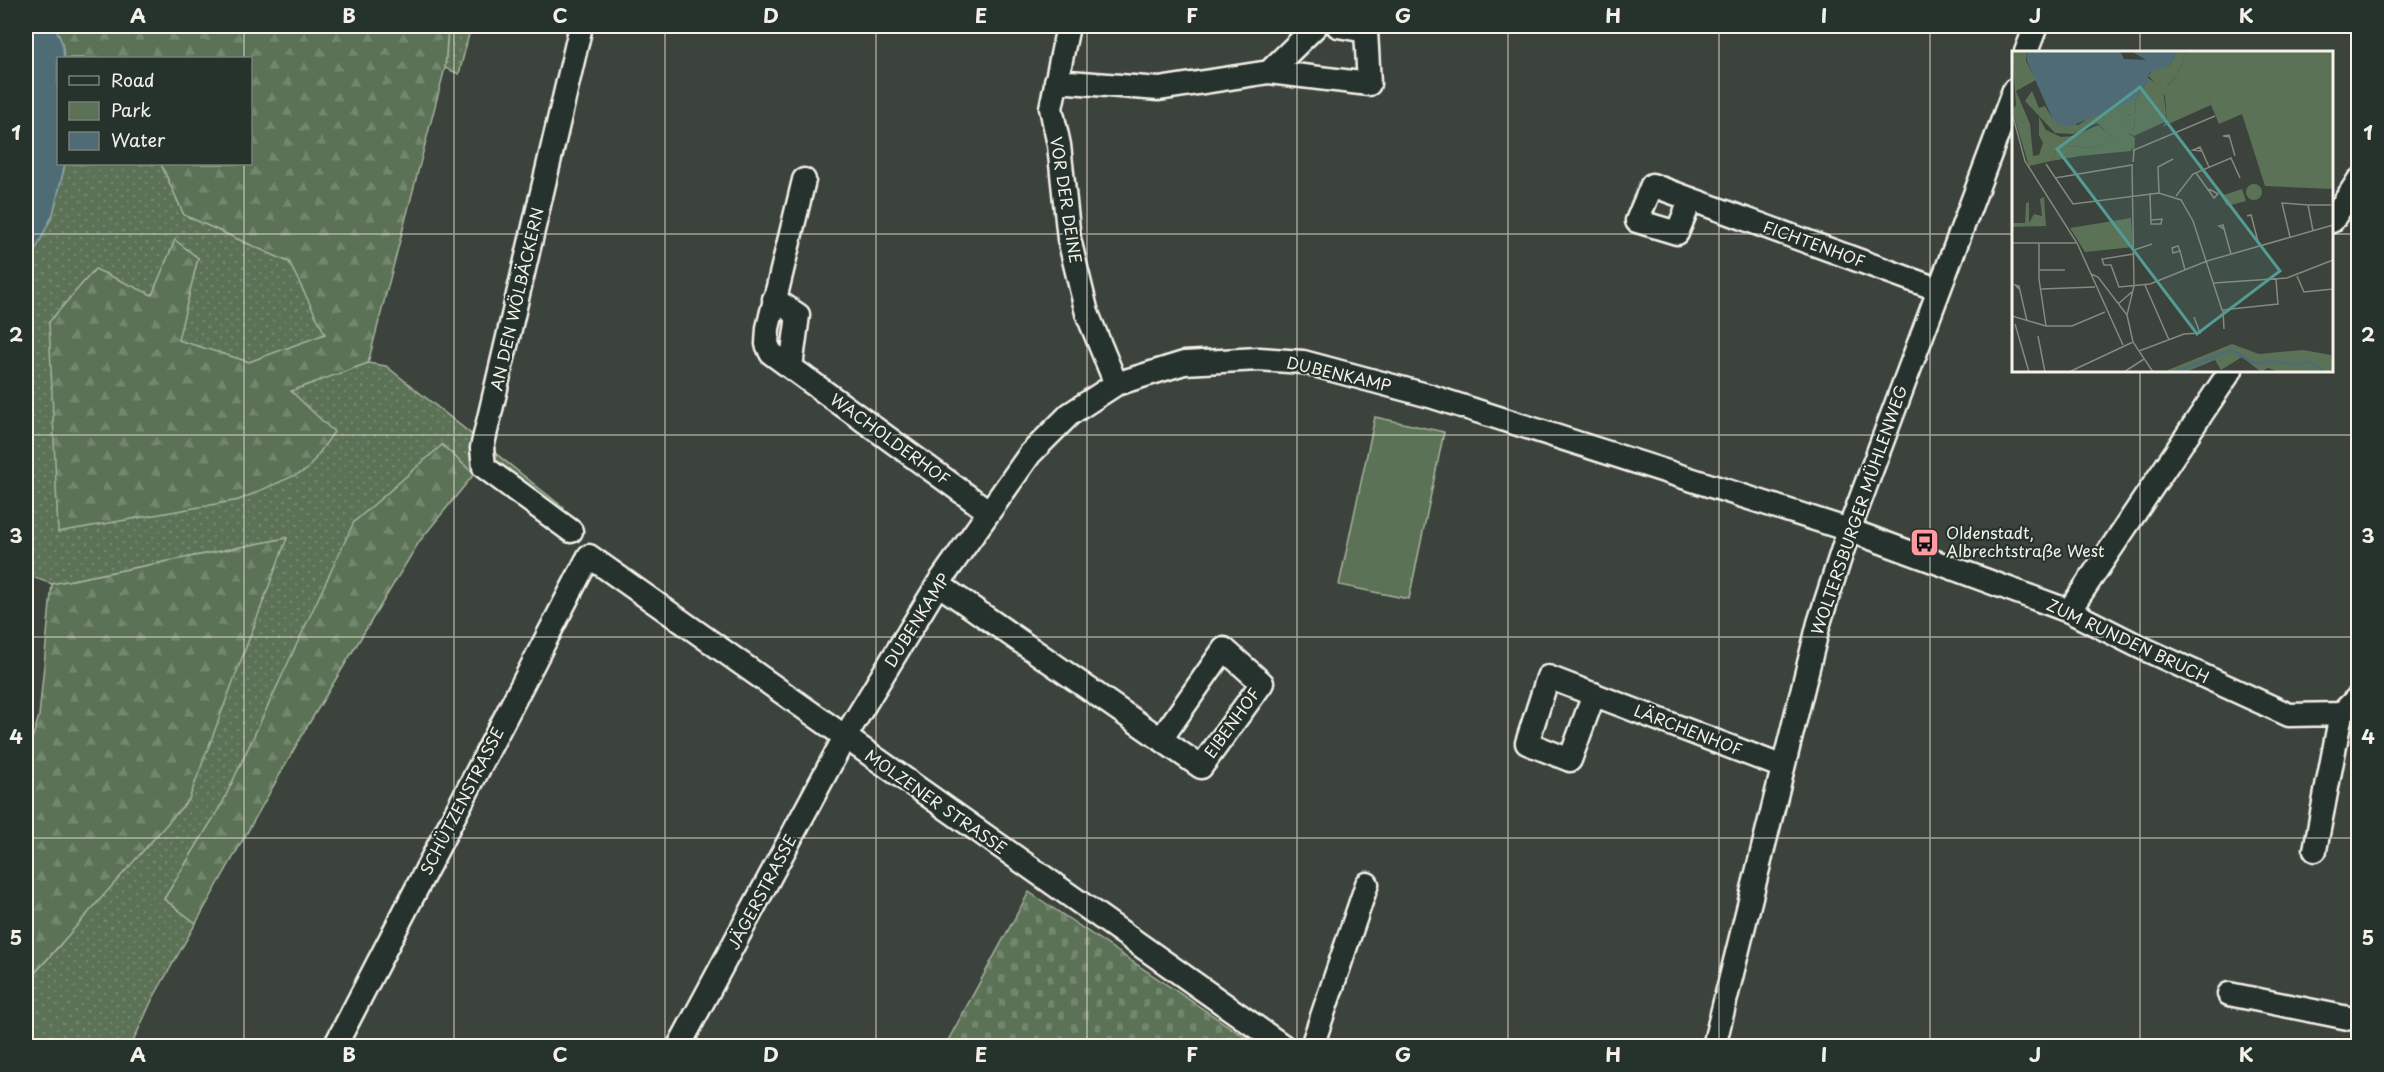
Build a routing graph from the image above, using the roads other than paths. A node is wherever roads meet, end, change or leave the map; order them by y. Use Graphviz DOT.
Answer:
graph roads {
  1 [pos="581,26"];
  2 [pos="1068,26"];
  3 [pos="1316,26"];
  4 [pos="1338,26"];
  5 [pos="2036,26"];
  6 [pos="2026,51"];
  7 [pos="1269,72"];
  8 [pos="1056,81"];
  9 [pos="2012,93"];
  10 [pos="804,180"];
  11 [pos="2358,180"];
  12 [pos="1691,199"];
  13 [pos="2333,218"];
  14 [pos="1937,289"];
  15 [pos="2230,372"];
  16 [pos="1116,384"];
  17 [pos="988,512"];
  18 [pos="1849,530"];
  19 [pos="571,531"];
  20 [pos="589,555"];
  21 [pos="938,584"];
  22 [pos="2069,611"];
  23 [pos="1594,694"];
  24 [pos="2352,707"];
  25 [pos="845,737"];
  26 [pos="1161,739"];
  27 [pos="1783,767"];
  28 [pos="2315,850"];
  29 [pos="1367,884"];
  30 [pos="2229,994"];
  31 [pos="2358,1020"];
  32 [pos="336,1047"];
  33 [pos="679,1047"];
  34 [pos="1284,1047"];
  35 [pos="1312,1047"];
  36 [pos="1714,1047"];
  1 -- 19 [label="street, AN DEN WÖLBÄCKERN"];
  2 -- 8 [label="street, VOR DER DEINE"];
  3 -- 7 [label="street"];
  4 -- 7 [label="street"];
  5 -- 6 [label="street"];
  7 -- 8 [label="street"];
  8 -- 16 [label="street, VOR DER DEINE"];
  9 -- 14 [label="street, WOLTERSBURGER MÜHLENWEG"];
  10 -- 17 [label="street, WACHOLDERHOF"];
  11 -- 13 [label="street"];
  12 -- 14 [label="street, FICHTENHOF"];
  14 -- 18 [label="street, WOLTERSBURGER MÜHLENWEG"];
  15 -- 22 [label="street"];
  16 -- 17 [label="street, DUBENKAMP"];
  16 -- 18 [label="street, DUBENKAMP"];
  17 -- 21 [label="street, DUBENKAMP"];
  18 -- 22 [label="street, ZUM RUNDEN BRUCH"];
  18 -- 27 [label="street, WOLTERSBURGER MÜHLENWEG"];
  20 -- 25 [label="street, MOLZENER STRASSE"];
  20 -- 32 [label="street, SCHÜTZENSTRASSE"];
  21 -- 25 [label="street, DUBENKAMP"];
  21 -- 26 [label="street, EIBENHOF"];
  22 -- 24 [label="street, ZUM RUNDEN BRUCH"];
  23 -- 27 [label="street, LÄRCHENHOF"];
  24 -- 28 [label="street, ZUM RUNDEN BRUCH"];
  25 -- 33 [label="street, JÄGERSTRASSE"];
  25 -- 34 [label="street, MOLZENER STRASSE"];
  26 -- 26 [label="street, EIBENHOF"];
  27 -- 36 [label="street, WOLTERSBURGER MÜHLENWEG"];
  29 -- 35 [label="street"];
  30 -- 31 [label="street"];
}
